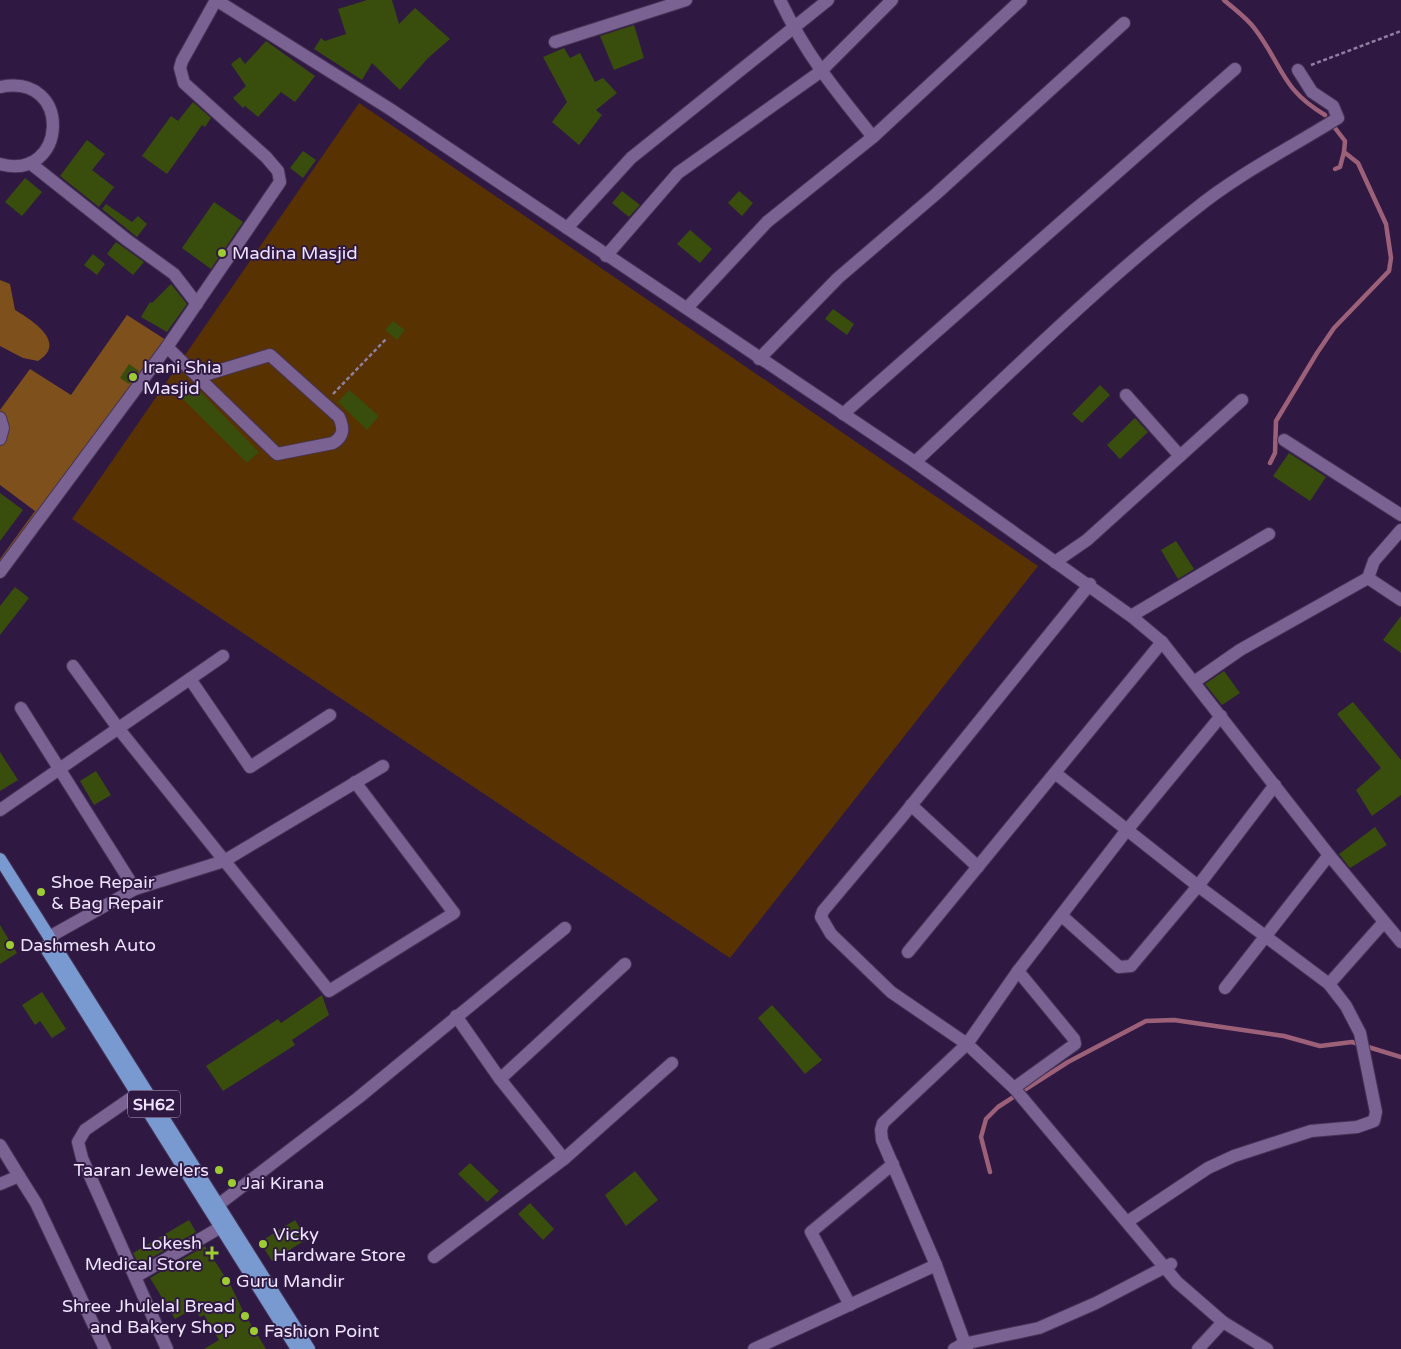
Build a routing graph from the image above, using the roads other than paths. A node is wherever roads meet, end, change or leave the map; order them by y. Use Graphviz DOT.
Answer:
graph roads {
  1 [pos="216,0"];
  2 [pos="686,0"];
  3 [pos="780,0"];
  4 [pos="828,0"];
  5 [pos="892,0"];
  6 [pos="1021,0"];
  7 [pos="1124,23"];
  8 [pos="794,29"];
  9 [pos="555,42"];
  10 [pos="1235,69"];
  11 [pos="1298,70"];
  12 [pos="820,72"];
  13 [pos="0,87"];
  14 [pos="873,138"];
  15 [pos="30,163"];
  16 [pos="0,164"];
  17 [pos="567,228"];
  18 [pos="606,256"];
  19 [pos="196,304"];
  20 [pos="687,308"];
  21 [pos="167,347"];
  22 [pos="759,359"];
  23 [pos="198,376"];
  24 [pos="1126,395"];
  25 [pos="1242,400"];
  26 [pos="843,414"];
  27 [pos="0,418"];
  28 [pos="0,440"];
  29 [pos="1284,440"];
  30 [pos="1180,456"];
  31 [pos="915,462"];
  32 [pos="1401,515"];
  33 [pos="1401,530"];
  34 [pos="1270,534"];
  35 [pos="1056,562"];
  36 [pos="0,572"];
  37 [pos="1368,578"];
  38 [pos="1090,584"];
  39 [pos="1401,600"];
  40 [pos="1131,616"];
  41 [pos="1162,642"];
  42 [pos="222,656"];
  43 [pos="73,666"];
  44 [pos="190,679"];
  45 [pos="1194,682"];
  46 [pos="21,708"];
  47 [pos="330,715"];
  48 [pos="1221,716"];
  49 [pos="118,728"];
  50 [pos="383,766"];
  51 [pos="61,769"];
  52 [pos="1055,773"];
  53 [pos="355,782"];
  54 [pos="1275,785"];
  55 [pos="911,805"];
  56 [pos="0,810"];
  57 [pos="1127,830"];
  58 [pos="1329,856"];
  59 [pos="0,859"];
  60 [pos="224,861"];
  61 [pos="978,868"];
  62 [pos="0,875"];
  63 [pos="1198,886"];
  64 [pos="135,889"];
  65 [pos="1062,916"];
  66 [pos="1384,922"];
  67 [pos="565,928"];
  68 [pos="49,937"];
  69 [pos="1265,937"];
  70 [pos="1401,942"];
  71 [pos="908,952"];
  72 [pos="625,964"];
  73 [pos="1018,971"];
  74 [pos="1329,984"];
  75 [pos="1225,988"];
  76 [pos="456,1016"];
  77 [pos="967,1044"];
  78 [pos="672,1064"];
  79 [pos="500,1079"];
  80 [pos="1014,1088"];
  81 [pos="137,1094"];
  82 [pos="0,1145"];
  83 [pos="564,1159"];
  84 [pos="893,1164"];
  85 [pos="19,1176"];
  86 [pos="0,1184"];
  87 [pos="218,1205"];
  88 [pos="1127,1222"];
  89 [pos="221,1227"];
  90 [pos="434,1257"];
  91 [pos="936,1265"];
  92 [pos="1167,1265"];
  93 [pos="135,1277"];
  94 [pos="850,1305"];
  95 [pos="1223,1322"];
  96 [pos="961,1347"];
  97 [pos="105,1349"];
  98 [pos="166,1349"];
  99 [pos="297,1349"];
  100 [pos="309,1349"];
  101 [pos="754,1349"];
  102 [pos="1198,1349"];
  103 [pos="1267,1349"];
  1 -- 17 [label="street"];
  1 -- 19 [label="street"];
  2 -- 9 [label="street"];
  3 -- 8 [label="street"];
  4 -- 8 [label="street"];
  5 -- 12 [label="street"];
  6 -- 14 [label="street"];
  7 -- 22 [label="street"];
  8 -- 12 [label="street"];
  8 -- 17 [label="street"];
  10 -- 26 [label="street"];
  11 -- 31 [label="street"];
  12 -- 14 [label="street"];
  12 -- 18 [label="street"];
  13 -- 15 [label="street"];
  14 -- 20 [label="street"];
  15 -- 16 [label="street"];
  15 -- 19 [label="street"];
  17 -- 18 [label="street"];
  18 -- 20 [label="street"];
  19 -- 21 [label="street"];
  20 -- 22 [label="street"];
  21 -- 23 [label="street"];
  21 -- 36 [label="street"];
  22 -- 26 [label="street"];
  23 -- 23 [label="street"];
  24 -- 30 [label="street"];
  25 -- 30 [label="street"];
  26 -- 31 [label="street"];
  27 -- 28 [label="street"];
  29 -- 32 [label="street"];
  30 -- 35 [label="street"];
  31 -- 35 [label="street"];
  33 -- 37 [label="street"];
  34 -- 40 [label="street"];
  35 -- 38 [label="street"];
  37 -- 39 [label="street"];
  37 -- 45 [label="street"];
  38 -- 40 [label="street"];
  38 -- 55 [label="street"];
  40 -- 41 [label="street"];
  41 -- 45 [label="street"];
  41 -- 52 [label="street"];
  42 -- 44 [label="street"];
  43 -- 49 [label="street"];
  44 -- 47 [label="street"];
  44 -- 49 [label="street"];
  45 -- 48 [label="street"];
  46 -- 51 [label="street"];
  48 -- 54 [label="street"];
  48 -- 57 [label="street"];
  49 -- 51 [label="street"];
  49 -- 60 [label="street"];
  50 -- 53 [label="street"];
  51 -- 56 [label="street"];
  51 -- 64 [label="street"];
  52 -- 57 [label="street"];
  52 -- 61 [label="street"];
  53 -- 60 [label="street"];
  53 -- 60 [label="street"];
  54 -- 58 [label="street"];
  54 -- 63 [label="street"];
  55 -- 61 [label="street"];
  55 -- 77 [label="street"];
  57 -- 63 [label="street"];
  57 -- 65 [label="street"];
  58 -- 66 [label="street"];
  58 -- 69 [label="street"];
  59 -- 68 [label="main road, SH62"];
  60 -- 64 [label="street"];
  61 -- 71 [label="street"];
  62 -- 81 [label="main road, SH62"];
  63 -- 65 [label="street"];
  63 -- 69 [label="street"];
  64 -- 68 [label="street"];
  65 -- 73 [label="street"];
  66 -- 70 [label="street"];
  66 -- 74 [label="street"];
  67 -- 76 [label="street"];
  68 -- 87 [label="main road, SH62"];
  69 -- 74 [label="street"];
  69 -- 75 [label="street"];
  72 -- 79 [label="street"];
  73 -- 77 [label="street"];
  73 -- 80 [label="street"];
  74 -- 88 [label="street"];
  76 -- 79 [label="street"];
  76 -- 87 [label="street"];
  77 -- 80 [label="street"];
  77 -- 84 [label="street"];
  78 -- 83 [label="street"];
  79 -- 83 [label="street"];
  80 -- 88 [label="street"];
  81 -- 89 [label="main road, SH62"];
  81 -- 93 [label="street"];
  82 -- 85 [label="street"];
  83 -- 90 [label="street"];
  84 -- 91 [label="street"];
  84 -- 94 [label="street"];
  85 -- 86 [label="street"];
  85 -- 97 [label="street"];
  87 -- 100 [label="main road, SH62"];
  88 -- 92 [label="street"];
  89 -- 93 [label="street"];
  89 -- 99 [label="main road, SH62"];
  91 -- 94 [label="street"];
  91 -- 96 [label="street"];
  92 -- 95 [label="street"];
  92 -- 96 [label="street"];
  93 -- 98 [label="street"];
  94 -- 101 [label="street"];
  95 -- 102 [label="street"];
  95 -- 103 [label="street"];
}
